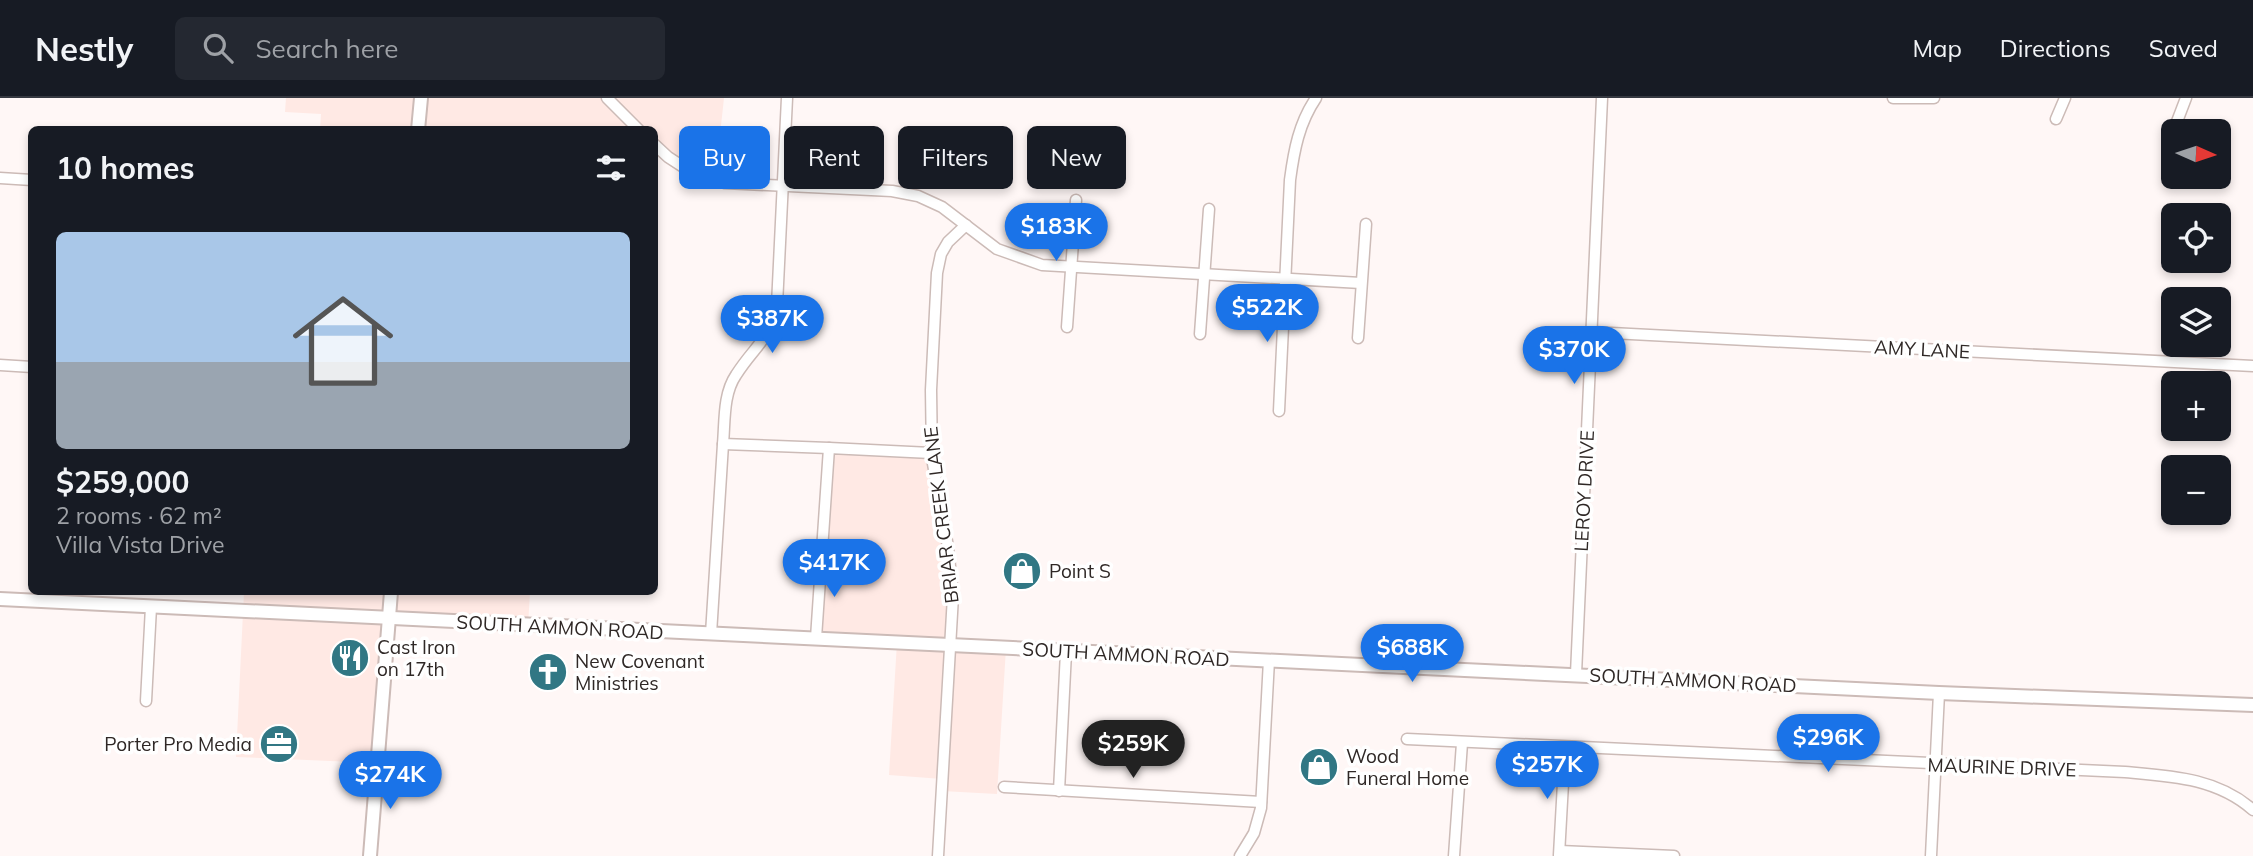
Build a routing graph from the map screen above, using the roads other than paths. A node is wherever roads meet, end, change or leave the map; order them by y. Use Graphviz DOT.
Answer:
graph roads {
  1 [pos="421,98"];
  2 [pos="607,98"];
  3 [pos="787,98"];
  4 [pos="1316,98"];
  5 [pos="1602,98"];
  6 [pos="1893,98"];
  7 [pos="1934,98"];
  8 [pos="2065,98"];
  9 [pos="2186,98"];
  10 [pos="2056,119"];
  11 [pos="2178,119"];
  12 [pos="418,126"];
  13 [pos="635,126"];
  14 [pos="658,148"];
  15 [pos="0,178"];
  16 [pos="28,180"];
  17 [pos="783,186"];
  18 [pos="1076,200"];
  19 [pos="1209,209"];
  20 [pos="1366,224"];
  21 [pos="966,225"];
  22 [pos="1071,267"];
  23 [pos="1205,274"];
  24 [pos="1286,279"];
  25 [pos="1361,283"];
  26 [pos="1067,327"];
  27 [pos="1592,332"];
  28 [pos="1200,334"];
  29 [pos="1358,338"];
  30 [pos="0,365"];
  31 [pos="2253,366"];
  32 [pos="28,367"];
  33 [pos="1279,411"];
  34 [pos="723,444"];
  35 [pos="829,448"];
  36 [pos="931,453"];
  37 [pos="391,595"];
  38 [pos="0,600"];
  39 [pos="151,607"];
  40 [pos="389,619"];
  41 [pos="711,634"];
  42 [pos="816,638"];
  43 [pos="951,645"];
  44 [pos="1066,652"];
  45 [pos="1269,660"];
  46 [pos="1576,674"];
  47 [pos="1939,693"];
  48 [pos="146,701"];
  49 [pos="2253,705"];
  50 [pos="1407,739"];
  51 [pos="1462,743"];
  52 [pos="1565,747"];
  53 [pos="1937,765"];
  54 [pos="1004,787"];
  55 [pos="1059,791"];
  56 [pos="1261,802"];
  57 [pos="2253,810"];
  58 [pos="1559,853"];
  59 [pos="1246,854"];
  60 [pos="370,856"];
  61 [pos="938,856"];
  62 [pos="1454,856"];
  63 [pos="1674,856"];
  64 [pos="1931,856"];
  1 -- 12 [label="main road"];
  2 -- 13 [label="street"];
  3 -- 17 [label="street"];
  4 -- 24 [label="street"];
  5 -- 27 [label="street, LEROY DRIVE"];
  6 -- 7 [label="street"];
  8 -- 10 [label="street"];
  9 -- 11 [label="street"];
  14 -- 17 [label="street"];
  15 -- 16 [label="street"];
  17 -- 21 [label="street"];
  17 -- 34 [label="street"];
  18 -- 22 [label="street"];
  19 -- 23 [label="street"];
  20 -- 25 [label="street"];
  21 -- 22 [label="street"];
  21 -- 36 [label="street, BRIAR CREEK LANE"];
  22 -- 23 [label="street"];
  22 -- 26 [label="street"];
  23 -- 24 [label="street"];
  23 -- 28 [label="street"];
  24 -- 25 [label="street"];
  24 -- 33 [label="street"];
  25 -- 29 [label="street"];
  27 -- 31 [label="street, AMY LANE"];
  27 -- 46 [label="street, LEROY DRIVE"];
  30 -- 32 [label="street"];
  34 -- 35 [label="street"];
  34 -- 41 [label="street"];
  35 -- 36 [label="street"];
  35 -- 42 [label="street"];
  36 -- 43 [label="street, BRIAR CREEK LANE"];
  37 -- 40 [label="main road"];
  38 -- 39 [label="main road, SOUTH AMMON ROAD"];
  39 -- 40 [label="main road, SOUTH AMMON ROAD"];
  39 -- 48 [label="street"];
  40 -- 41 [label="main road, SOUTH AMMON ROAD"];
  40 -- 60 [label="main road"];
  41 -- 42 [label="main road, SOUTH AMMON ROAD"];
  42 -- 43 [label="main road, SOUTH AMMON ROAD"];
  43 -- 44 [label="main road, SOUTH AMMON ROAD"];
  43 -- 61 [label="street, BRIAR CREEK LANE"];
  44 -- 45 [label="main road, SOUTH AMMON ROAD"];
  44 -- 55 [label="street"];
  45 -- 46 [label="main road, SOUTH AMMON ROAD"];
  45 -- 56 [label="street"];
  46 -- 47 [label="main road, SOUTH AMMON ROAD"];
  47 -- 49 [label="main road, SOUTH AMMON ROAD"];
  47 -- 53 [label="street"];
  50 -- 51 [label="street, MAURINE DRIVE"];
  51 -- 52 [label="street, MAURINE DRIVE"];
  51 -- 62 [label="street"];
  52 -- 53 [label="street, MAURINE DRIVE"];
  52 -- 58 [label="street"];
  53 -- 57 [label="street, MAURINE DRIVE"];
  53 -- 64 [label="street"];
  54 -- 55 [label="street"];
  55 -- 56 [label="street"];
  56 -- 59 [label="street"];
  58 -- 63 [label="street"];
}
